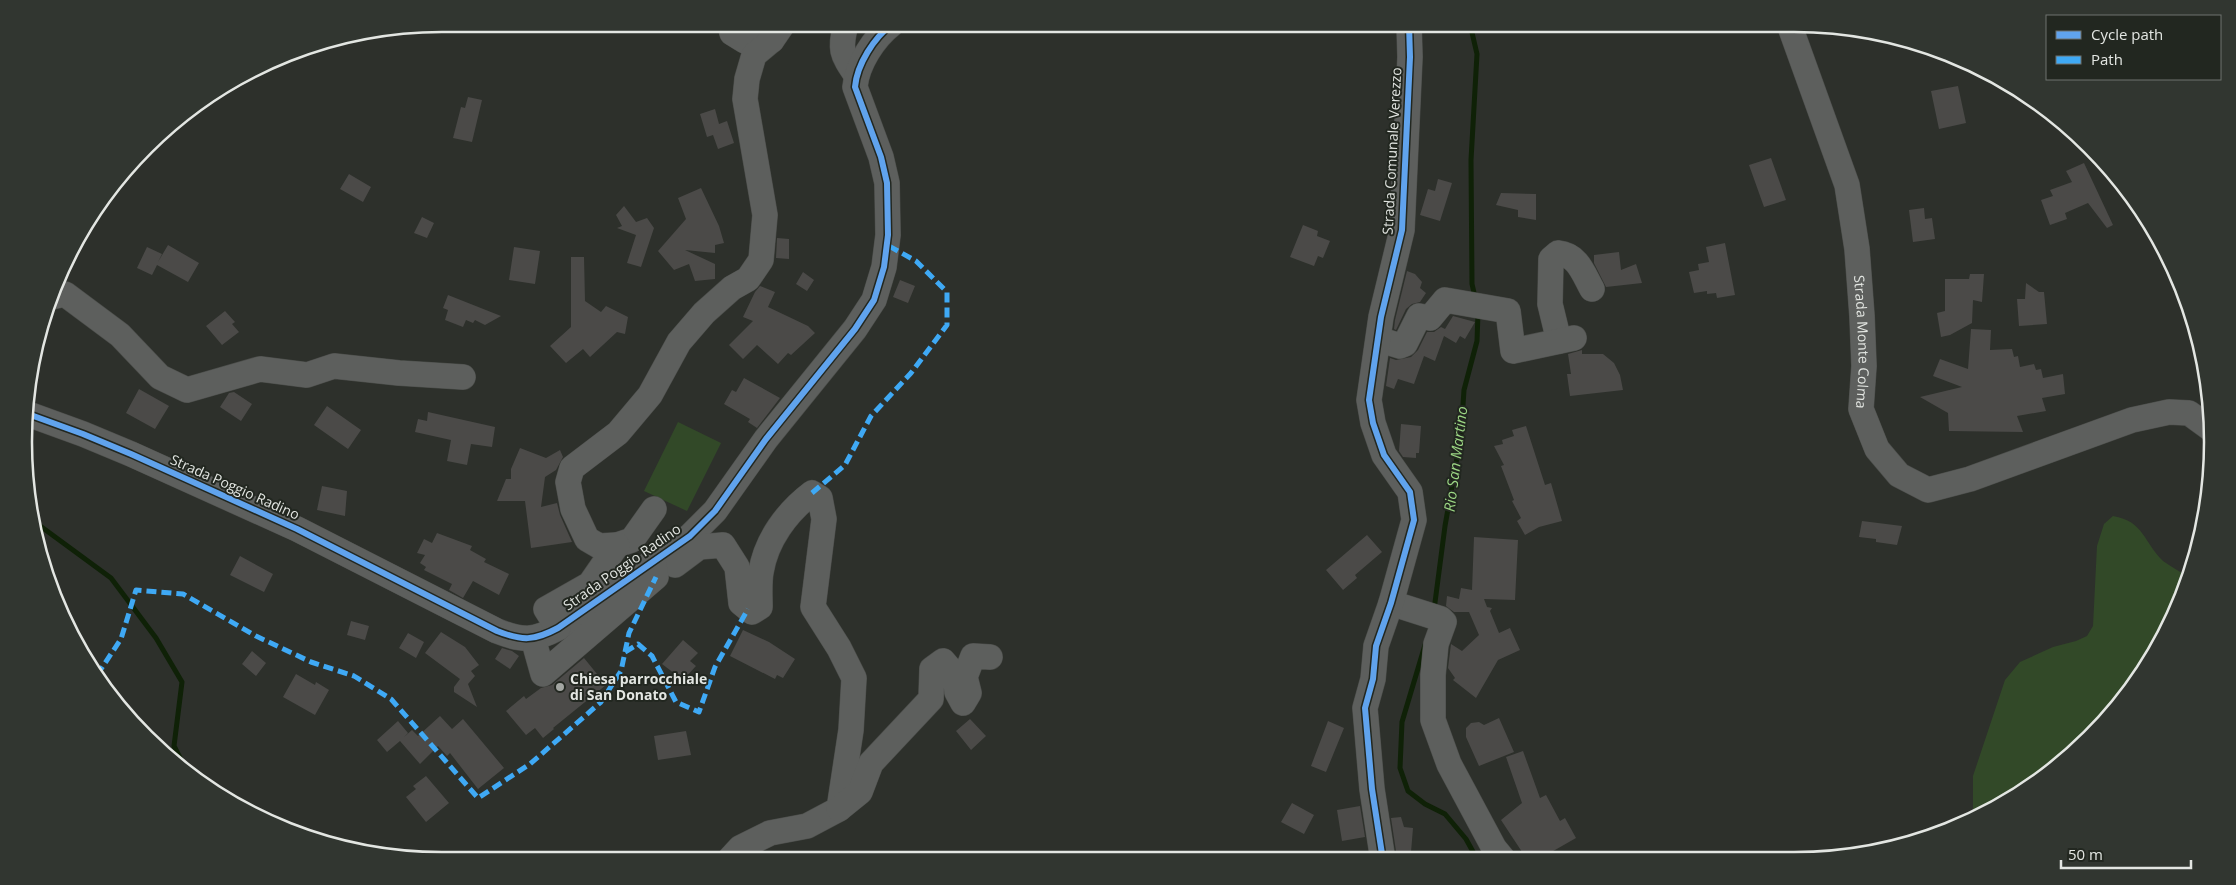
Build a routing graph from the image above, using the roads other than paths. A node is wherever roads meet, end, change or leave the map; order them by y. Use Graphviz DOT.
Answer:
graph roads {
  1 [pos="732,32"];
  2 [pos="778,32"];
  3 [pos="844,32"];
  4 [pos="882,32"];
  5 [pos="1409,32"];
  6 [pos="1792,32"];
  7 [pos="856,76"];
  8 [pos="1592,289"];
  9 [pos="61,293"];
  10 [pos="1377,349"];
  11 [pos="463,377"];
  12 [pos="34,414"];
  13 [pos="2203,423"];
  14 [pos="654,509"];
  15 [pos="617,545"];
  16 [pos="655,568"];
  17 [pos="1391,603"];
  18 [pos="558,628"];
  19 [pos="536,648"];
  20 [pos="990,657"];
  21 [pos="839,809"];
  22 [pos="736,852"];
  23 [pos="1382,852"];
  24 [pos="1498,852"];
  1 -- 2 [label="street"];
  2 -- 15 [label="street"];
  3 -- 7 [label="street"];
  4 -- 7 [label="street"];
  5 -- 10 [label="street, Strada Comunale Verezzo"];
  6 -- 13 [label="street, Strada Monte Colma"];
  7 -- 16 [label="street, Strada Poggio Radino"];
  8 -- 10 [label="street"];
  9 -- 11 [label="street"];
  10 -- 17 [label="street, Strada Comunale Verezzo"];
  12 -- 18 [label="street, Strada Poggio Radino"];
  14 -- 15 [label="street"];
  15 -- 18 [label="street"];
  16 -- 18 [label="street, Strada Poggio Radino"];
  16 -- 19 [label="street"];
  16 -- 21 [label="street"];
  17 -- 23 [label="street, Strada Comunale Verezzo"];
  17 -- 24 [label="street"];
  20 -- 21 [label="street"];
  21 -- 22 [label="street"];
}
